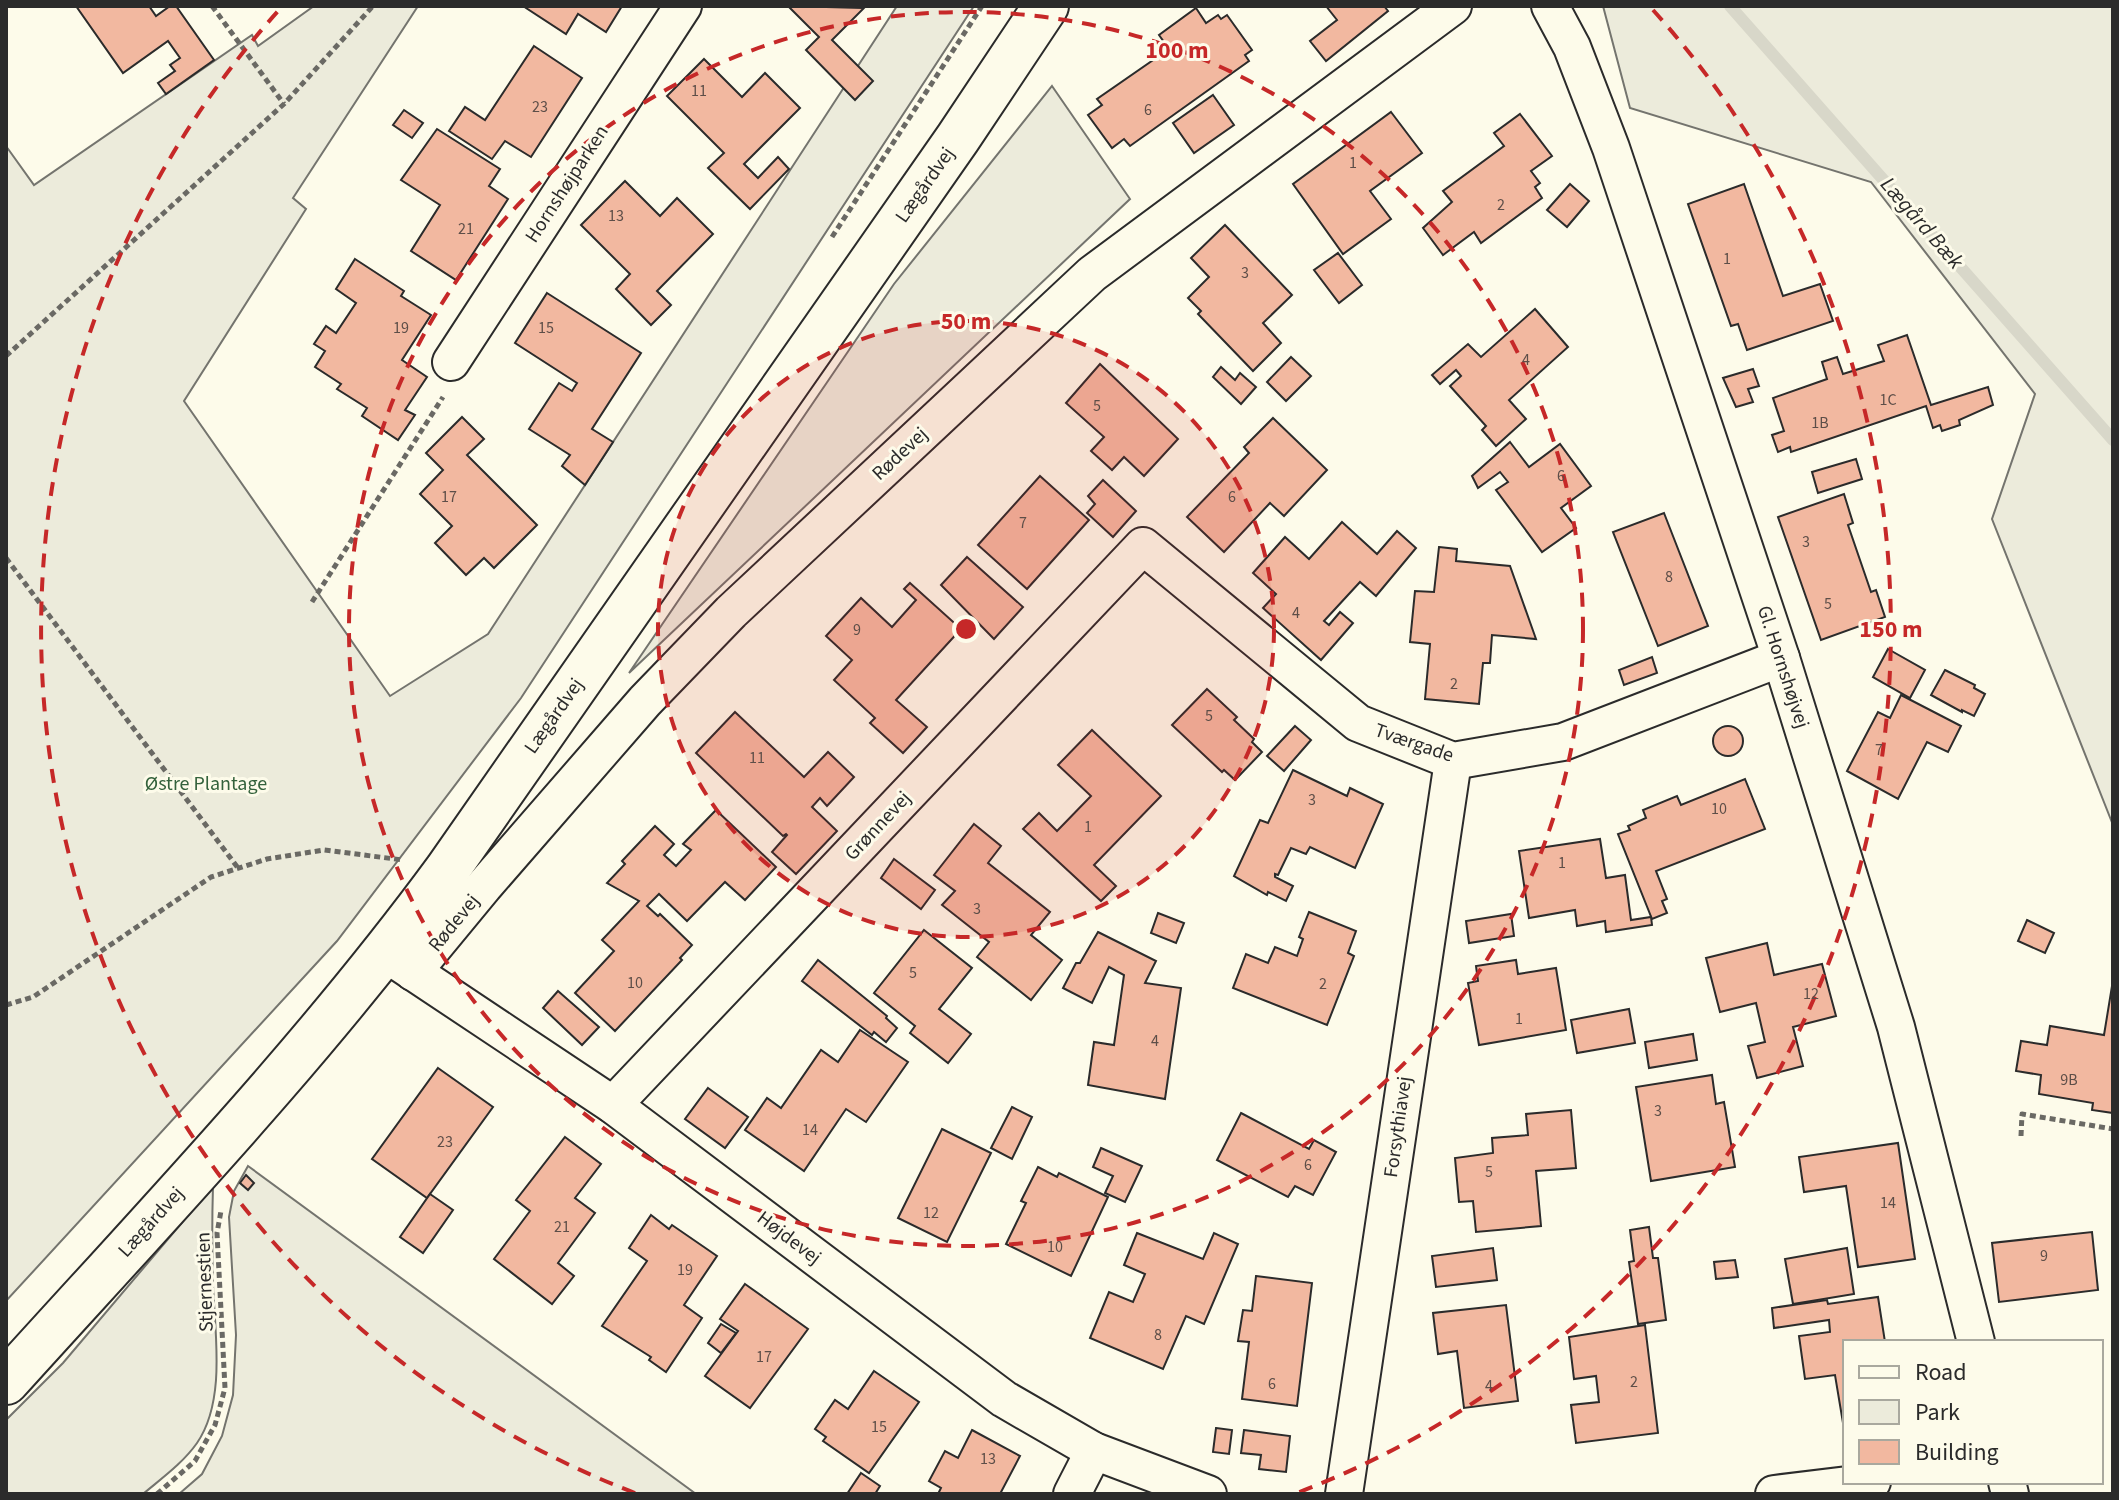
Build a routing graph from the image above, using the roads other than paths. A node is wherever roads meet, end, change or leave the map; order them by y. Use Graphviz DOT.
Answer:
graph roads {
  1 [pos="683,6"];
  2 [pos="1046,6"];
  3 [pos="1453,6"];
  4 [pos="1550,6"];
  5 [pos="451,362"];
  6 [pos="1143,546"];
  7 [pos="1781,658"];
  8 [pos="1453,761"];
  9 [pos="399,963"];
  10 [pos="613,1105"];
  11 [pos="1975,1340"];
  12 [pos="6,1382"];
  13 [pos="1094,1451"];
  14 [pos="1856,1484"];
  15 [pos="1072,1494"];
  16 [pos="1208,1494"];
  17 [pos="1344,1494"];
  18 [pos="1774,1494"];
  1 -- 5 [label="street, Hornshøjparken"];
  2 -- 9 [label="street, Lægårdvej"];
  3 -- 9 [label="street, Rødevej"];
  4 -- 7 [label="street, Gl. Hornshøjvej"];
  6 -- 8 [label="street, Tværgade"];
  6 -- 10 [label="street, Grønnevej"];
  7 -- 8 [label="street, Tværgade"];
  7 -- 11 [label="street, Gl. Hornshøjvej"];
  8 -- 17 [label="street, Forsythiavej"];
  9 -- 10 [label="street, Højdevej"];
  9 -- 12 [label="street, Lægårdvej"];
  10 -- 13 [label="street, Højdevej"];
  13 -- 15 [label="street"];
  13 -- 16 [label="street, Højdevej"];
  14 -- 18 [label="street"];
}
